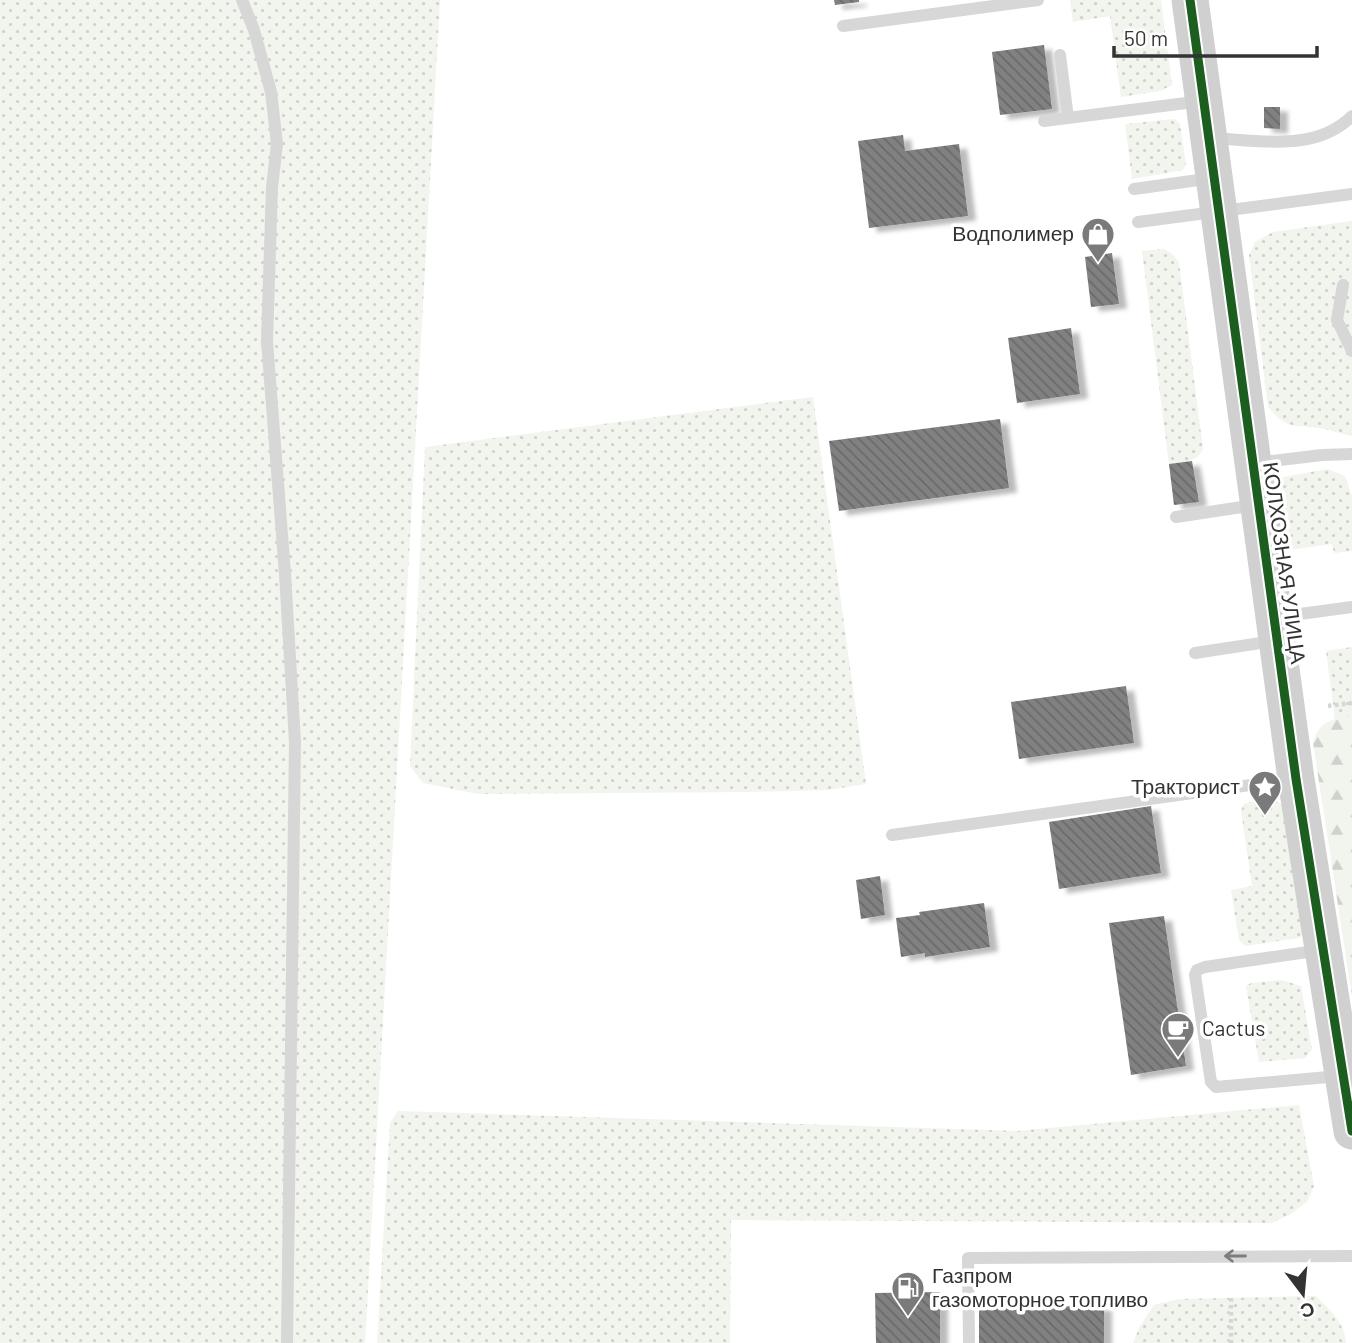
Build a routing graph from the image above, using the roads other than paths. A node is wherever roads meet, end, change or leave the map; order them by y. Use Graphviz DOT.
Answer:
graph roads {
  1 [pos="242,0"];
  2 [pos="1038,0"];
  3 [pos="1190,0"];
  4 [pos="844,26"];
  5 [pos="1060,55"];
  6 [pos="1203,101"];
  7 [pos="1352,116"];
  8 [pos="1068,118"];
  9 [pos="1044,121"];
  10 [pos="1208,138"];
  11 [pos="1133,189"];
  12 [pos="1352,194"];
  13 [pos="1215,195"];
  14 [pos="1138,222"];
  15 [pos="1343,285"];
  16 [pos="1352,351"];
  17 [pos="1352,454"];
  18 [pos="1252,464"];
  19 [pos="1258,505"];
  20 [pos="1176,517"];
  21 [pos="1352,607"];
  22 [pos="1276,629"];
  23 [pos="1195,653"];
  24 [pos="1296,779"];
  25 [pos="892,835"];
  26 [pos="1323,950"];
  27 [pos="1343,1076"];
  28 [pos="1352,1130"];
  29 [pos="1352,1256"];
  30 [pos="287,1343"];
  31 [pos="969,1343"];
  1 -- 30 [label="lane"];
  2 -- 4 [label="lane"];
  3 -- 6 [label="street, КОЛХОЗНАЯ УЛИЦА"];
  5 -- 8 [label="lane"];
  6 -- 8 [label="lane"];
  6 -- 10 [label="street, КОЛХОЗНАЯ УЛИЦА"];
  7 -- 10 [label="lane"];
  8 -- 9 [label="lane"];
  10 -- 13 [label="street, КОЛХОЗНАЯ УЛИЦА"];
  11 -- 13 [label="lane"];
  12 -- 13 [label="lane"];
  13 -- 14 [label="lane"];
  13 -- 18 [label="street, КОЛХОЗНАЯ УЛИЦА"];
  15 -- 16 [label="lane"];
  17 -- 18 [label="lane"];
  18 -- 19 [label="street, КОЛХОЗНАЯ УЛИЦА"];
  19 -- 20 [label="lane"];
  19 -- 22 [label="street, КОЛХОЗНАЯ УЛИЦА"];
  21 -- 22 [label="lane"];
  22 -- 23 [label="lane"];
  22 -- 24 [label="street, КОЛХОЗНАЯ УЛИЦА"];
  24 -- 25 [label="lane"];
  24 -- 26 [label="street, КОЛХОЗНАЯ УЛИЦА"];
  26 -- 27 [label="street, КОЛХОЗНАЯ УЛИЦА"];
  26 -- 27 [label="lane"];
  27 -- 28 [label="street, КОЛХОЗНАЯ УЛИЦА"];
  29 -- 31 [label="lane, one-way"];
}
